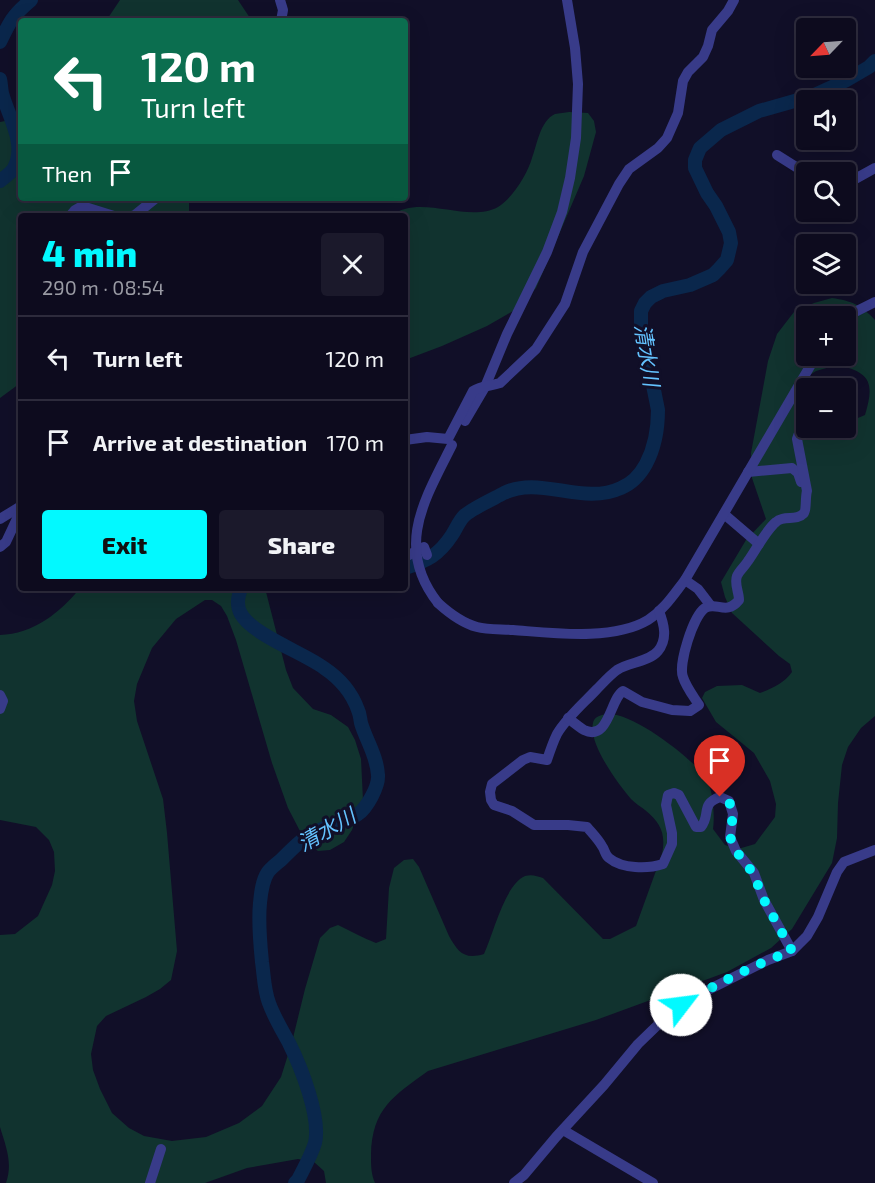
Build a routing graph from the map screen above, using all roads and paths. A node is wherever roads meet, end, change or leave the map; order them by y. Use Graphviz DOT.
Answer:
graph roads {
  1 [pos="280,0"];
  2 [pos="567,0"];
  3 [pos="734,0"];
  4 [pos="282,18"];
  5 [pos="777,155"];
  6 [pos="796,167"];
  7 [pos="875,168"];
  8 [pos="856,178"];
  9 [pos="152,201"];
  10 [pos="72,213"];
  11 [pos="104,213"];
  12 [pos="137,213"];
  13 [pos="875,302"];
  14 [pos="856,312"];
  15 [pos="485,387"];
  16 [pos="796,397"];
  17 [pos="797,438"];
  18 [pos="408,439"];
  19 [pos="748,471"];
  20 [pos="805,500"];
  21 [pos="18,510"];
  22 [pos="724,514"];
  23 [pos="18,515"];
  24 [pos="0,519"];
  25 [pos="759,544"];
  26 [pos="0,547"];
  27 [pos="408,555"];
  28 [pos="427,555"];
  29 [pos="685,580"];
  30 [pos="711,606"];
  31 [pos="659,611"];
  32 [pos="0,695"];
  33 [pos="0,709"];
  34 [pos="568,718"];
  35 [pos="875,850"];
  36 [pos="792,951"];
  37 [pos="563,1130"];
  38 [pos="161,1149"];
  39 [pos="150,1183"];
  40 [pos="514,1183"];
  41 [pos="653,1183"];
  1 -- 4 [label="street"];
  2 -- 15 [label="street"];
  3 -- 15 [label="street"];
  5 -- 6 [label="street"];
  7 -- 8 [label="street"];
  9 -- 12 [label="street"];
  10 -- 11 [label="street"];
  13 -- 14 [label="street"];
  15 -- 18 [label="street"];
  15 -- 31 [label="street, bridge"];
  16 -- 19 [label="street"];
  17 -- 20 [label="street"];
  19 -- 20 [label="street"];
  19 -- 22 [label="street"];
  20 -- 25 [label="street"];
  21 -- 24 [label="street"];
  22 -- 25 [label="street"];
  22 -- 29 [label="street"];
  23 -- 26 [label="street"];
  25 -- 30 [label="street"];
  27 -- 28 [label="street"];
  29 -- 30 [label="street"];
  29 -- 31 [label="street"];
  30 -- 34 [label="street"];
  31 -- 34 [label="street"];
  32 -- 33 [label="street"];
  34 -- 36 [label="street"];
  35 -- 36 [label="street"];
  36 -- 37 [label="street"];
  37 -- 40 [label="street"];
  37 -- 41 [label="street"];
  38 -- 39 [label="street"];
}
